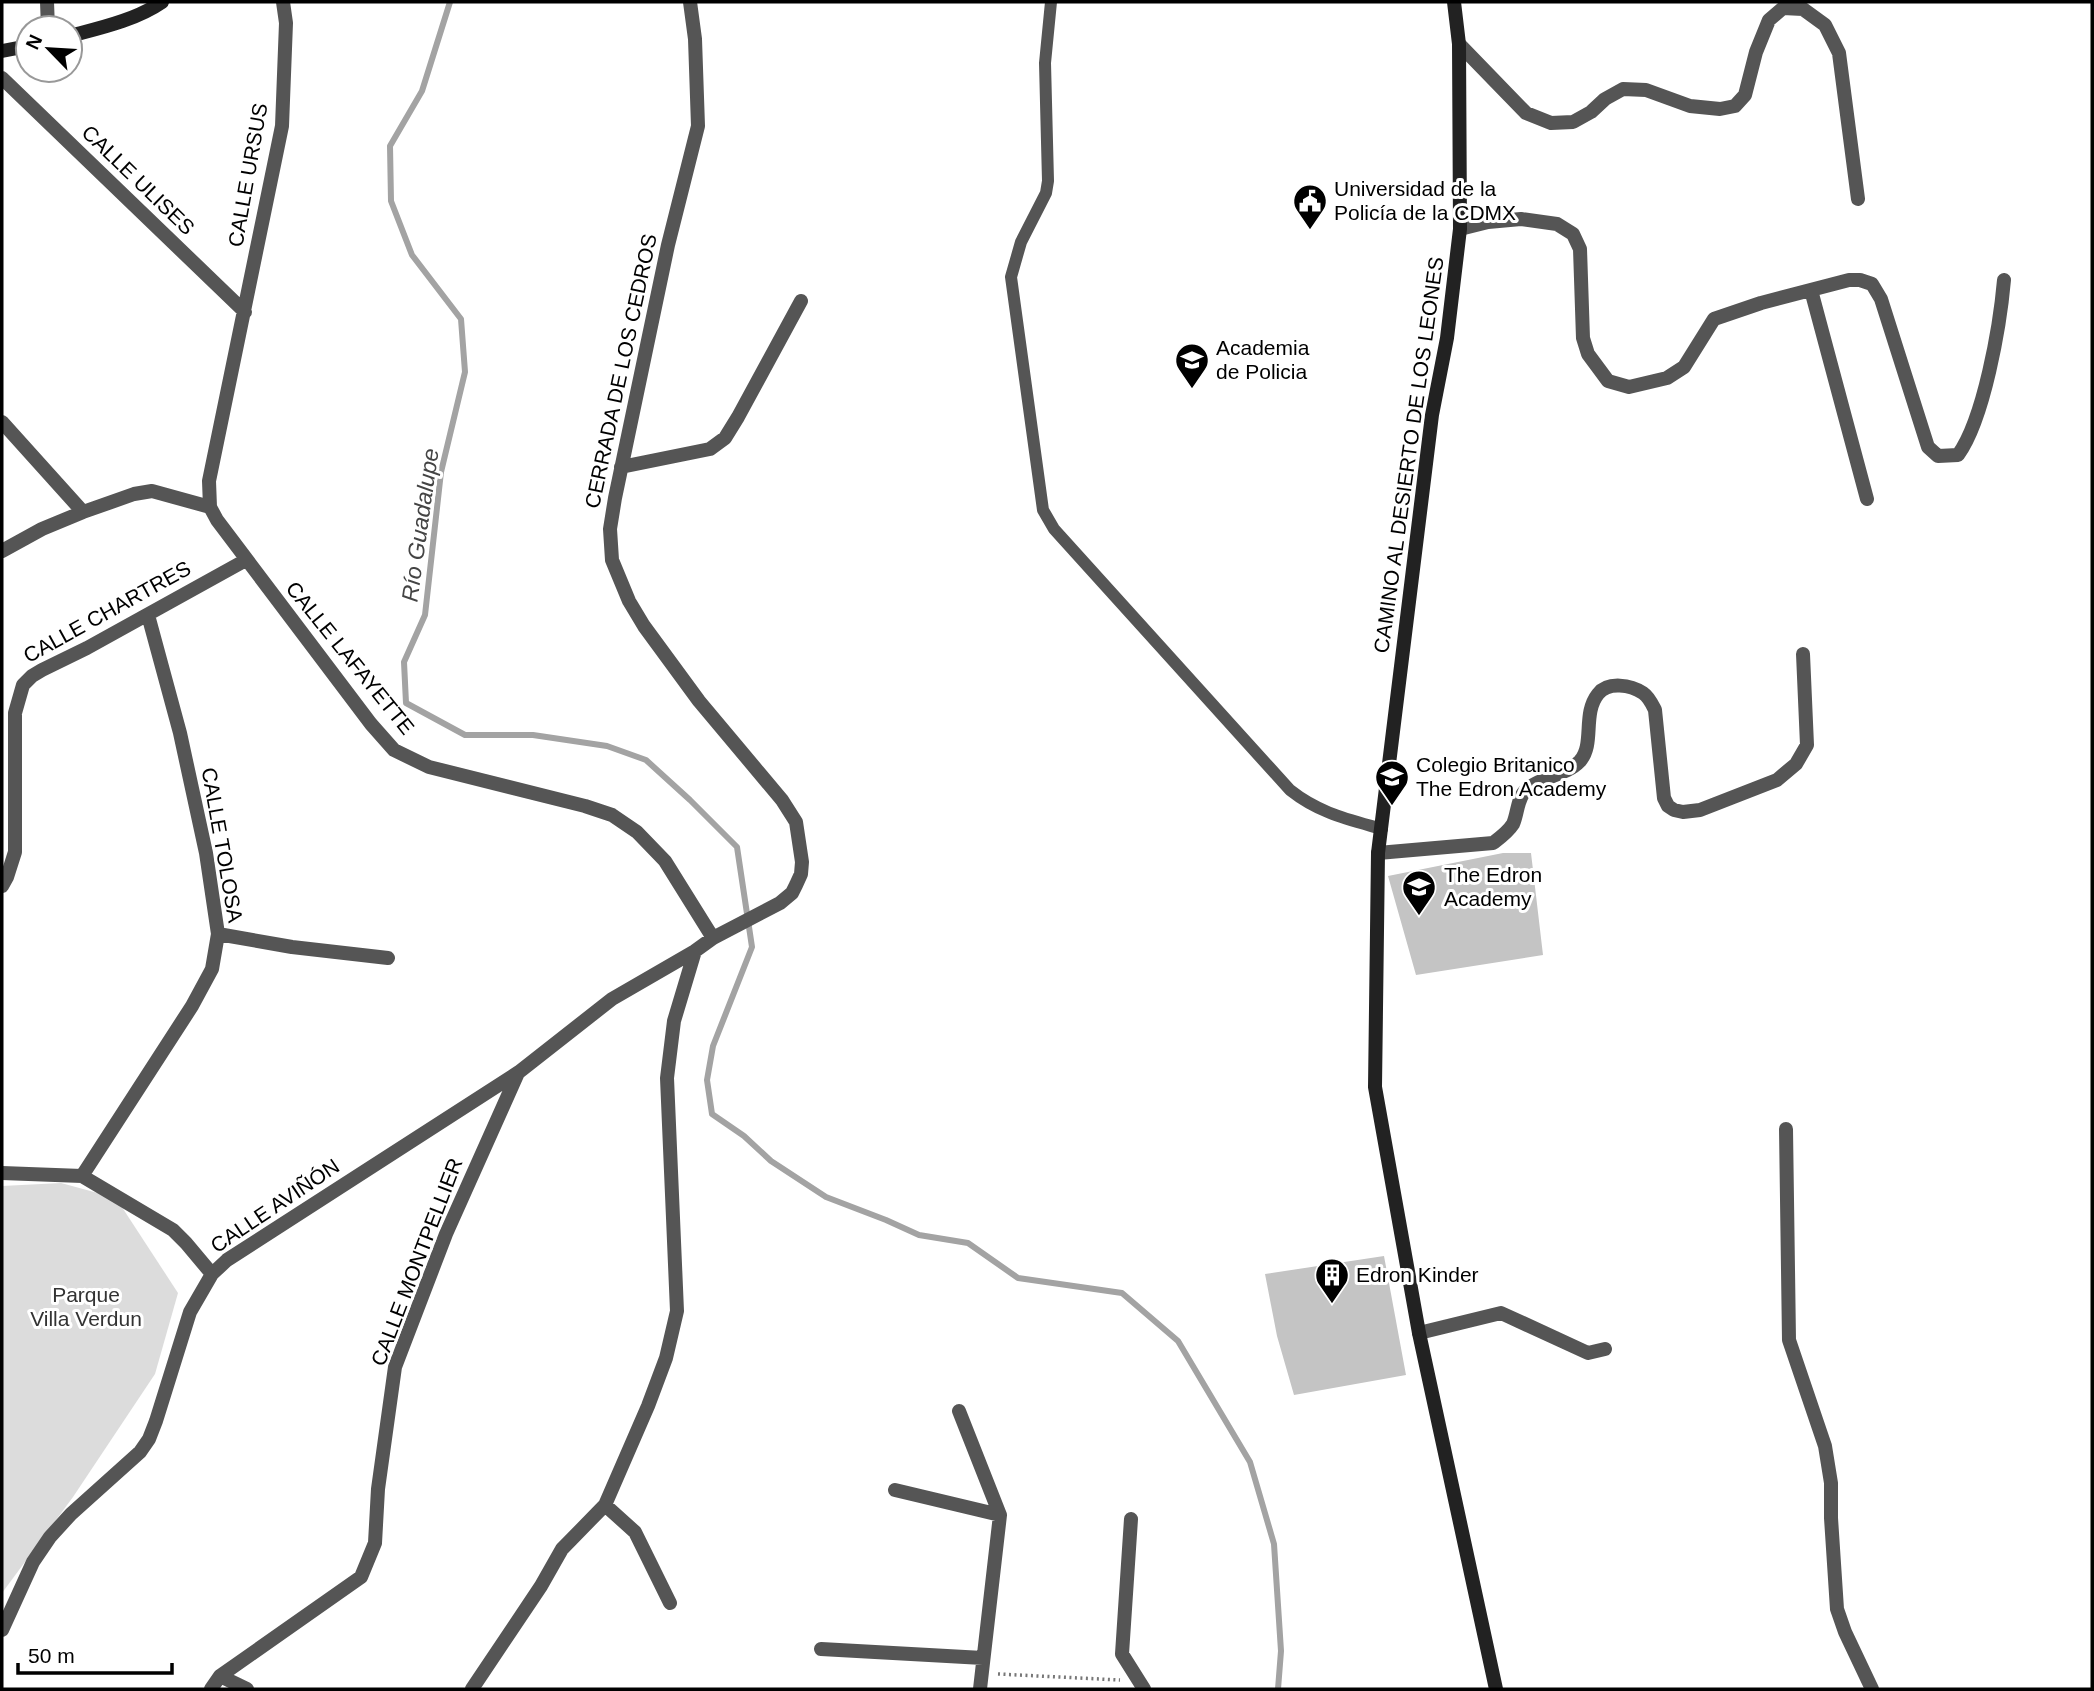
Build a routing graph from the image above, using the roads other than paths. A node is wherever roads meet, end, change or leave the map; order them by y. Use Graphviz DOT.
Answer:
graph roads {
  1 [pos="162,2"];
  2 [pos="283,2"];
  3 [pos="690,2"];
  4 [pos="1051,2"];
  5 [pos="1454,2"];
  6 [pos="84,32"];
  7 [pos="1459,44"];
  8 [pos="2,78"];
  9 [pos="1858,199"];
  10 [pos="1460,229"];
  11 [pos="2004,280"];
  12 [pos="1811,290"];
  13 [pos="801,301"];
  14 [pos="245,312"];
  15 [pos="2,422"];
  16 [pos="621,467"];
  17 [pos="1867,499"];
  18 [pos="210,506"];
  19 [pos="83,512"];
  20 [pos="2,551"];
  21 [pos="246,560"];
  22 [pos="148,615"];
  23 [pos="1803,654"];
  24 [pos="1382,829"];
  25 [pos="1378,853"];
  26 [pos="2,886"];
  27 [pos="218,934"];
  28 [pos="716,937"];
  29 [pos="695,951"];
  30 [pos="388,958"];
  31 [pos="519,1072"];
  32 [pos="1786,1129"];
  33 [pos="2,1173"];
  34 [pos="82,1176"];
  35 [pos="212,1274"];
  36 [pos="1419,1333"];
  37 [pos="1605,1349"];
  38 [pos="958,1411"];
  39 [pos="895,1490"];
  40 [pos="605,1505"];
  41 [pos="1000,1515"];
  42 [pos="1131,1518"];
  43 [pos="670,1603"];
  44 [pos="2,1630"];
  45 [pos="821,1649"];
  46 [pos="983,1666"];
  47 [pos="219,1676"];
  48 [pos="1141,1685"];
  49 [pos="211,1689"];
  50 [pos="247,1689"];
  51 [pos="472,1689"];
  52 [pos="980,1689"];
  53 [pos="1496,1689"];
  54 [pos="1872,1689"];
  1 -- 6 [label="main road"];
  2 -- 14 [label="street, CALLE URSUS"];
  3 -- 16 [label="street, CERRADA DE LOS CEDROS"];
  4 -- 24 [label="lane"];
  5 -- 7 [label="main road, CAMINO AL DESIERTO DE LOS LEONES"];
  7 -- 9 [label="street"];
  7 -- 10 [label="main road, CAMINO AL DESIERTO DE LOS LEONES"];
  8 -- 14 [label="street, CALLE ULISES"];
  10 -- 12 [label="street"];
  10 -- 24 [label="main road, CAMINO AL DESIERTO DE LOS LEONES"];
  11 -- 12 [label="street"];
  12 -- 17 [label="street"];
  13 -- 16 [label="street"];
  14 -- 18 [label="street"];
  15 -- 19 [label="street"];
  16 -- 28 [label="street, CERRADA DE LOS CEDROS"];
  18 -- 19 [label="street"];
  18 -- 21 [label="street, CALLE LAFAYETTE"];
  19 -- 20 [label="street"];
  21 -- 22 [label="street, CALLE CHARTRES"];
  21 -- 28 [label="street, CALLE LAFAYETTE"];
  22 -- 26 [label="street, CALLE CHARTRES"];
  22 -- 27 [label="street, CALLE TOLOSA"];
  23 -- 25 [label="street"];
  24 -- 25 [label="main road, CAMINO AL DESIERTO DE LOS LEONES"];
  25 -- 36 [label="main road"];
  27 -- 30 [label="street"];
  27 -- 34 [label="street, CALLE TOLOSA"];
  28 -- 29 [label="street, CALLE AVIÑÓN"];
  29 -- 31 [label="street, CALLE AVIÑÓN"];
  29 -- 40 [label="street"];
  31 -- 35 [label="street, CALLE AVIÑÓN"];
  31 -- 47 [label="street, CALLE MONTPELLIER"];
  32 -- 54 [label="street"];
  33 -- 34 [label="street"];
  34 -- 35 [label="street"];
  35 -- 44 [label="street, CALLE AVIÑÓN"];
  36 -- 37 [label="street"];
  36 -- 53 [label="main road"];
  38 -- 41 [label="street"];
  39 -- 41 [label="street"];
  40 -- 43 [label="street"];
  40 -- 51 [label="street"];
  41 -- 46 [label="street"];
  42 -- 48 [label="street"];
  45 -- 46 [label="street"];
  46 -- 52 [label="street"];
  47 -- 49 [label="street, CALLE MONTPELLIER"];
  47 -- 50 [label="street"];
}
